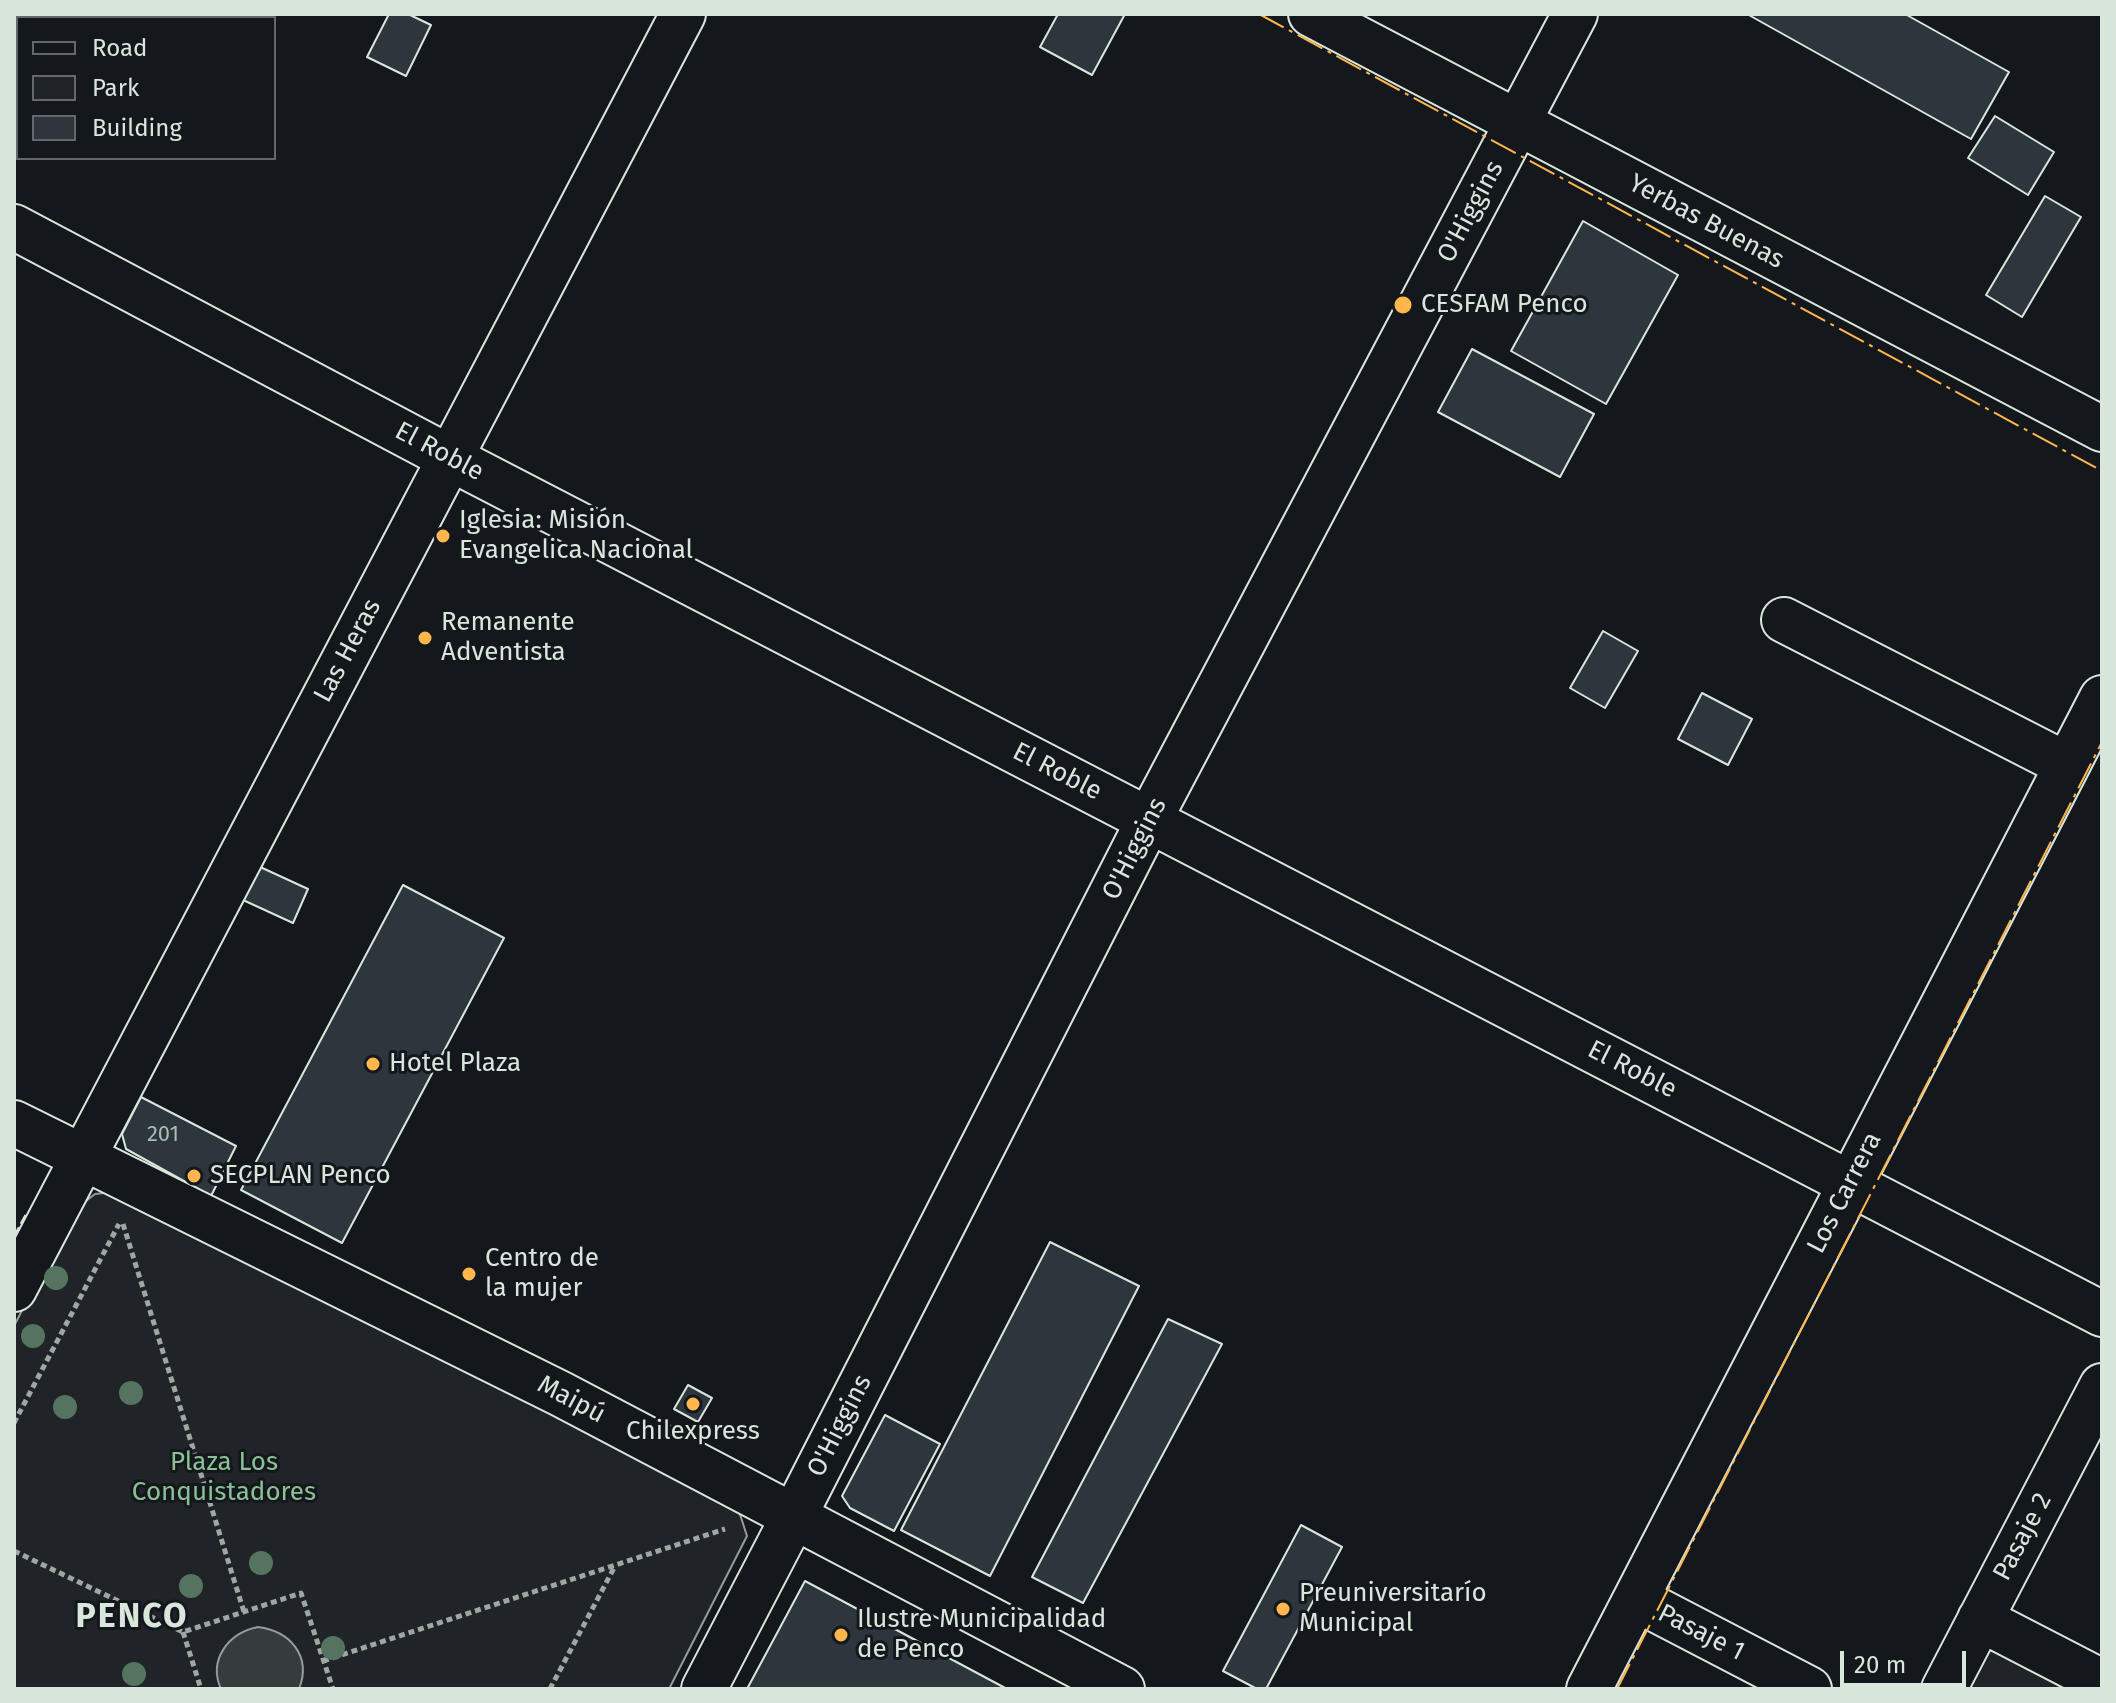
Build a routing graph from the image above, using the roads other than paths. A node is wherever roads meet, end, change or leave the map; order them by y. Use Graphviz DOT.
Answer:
graph roads {
  1 [pos="683,14"];
  2 [pos="1311,14"];
  3 [pos="1575,14"];
  4 [pos="1518,123"];
  5 [pos="14,227"];
  6 [pos="2102,429"];
  7 [pos="450,458"];
  8 [pos="1784,620"];
  9 [pos="2102,698"];
  10 [pos="2067,765"];
  11 [pos="1149,820"];
  12 [pos="14,1123"];
  13 [pos="82,1156"];
  14 [pos="1850,1184"];
  15 [pos="14,1289"];
  16 [pos="2102,1314"];
  17 [pos="2102,1386"];
  18 [pos="793,1518"];
  19 [pos="1636,1599"];
  20 [pos="1980,1619"];
  21 [pos="2102,1682"];
  22 [pos="704,1689"];
  23 [pos="1122,1689"];
  24 [pos="1589,1689"];
  25 [pos="1809,1689"];
  26 [pos="1944,1689"];
  1 -- 7 [label="street, Las Heras"];
  2 -- 4 [label="street, Yerbas Buenas"];
  3 -- 4 [label="street, O'Higgins"];
  4 -- 6 [label="street, Yerbas Buenas"];
  4 -- 11 [label="street, O'Higgins"];
  5 -- 7 [label="street, El Roble"];
  7 -- 11 [label="street, El Roble"];
  7 -- 13 [label="street, Las Heras"];
  8 -- 10 [label="street"];
  9 -- 10 [label="street, Los Carrera"];
  10 -- 14 [label="street, Los Carrera"];
  11 -- 14 [label="street, El Roble"];
  11 -- 18 [label="street, O'Higgins"];
  12 -- 13 [label="street, Maipú"];
  13 -- 15 [label="street, Las Heras"];
  13 -- 18 [label="street, Maipú"];
  14 -- 16 [label="street, El Roble"];
  14 -- 19 [label="street, Los Carrera"];
  17 -- 20 [label="street, Pasaje 2"];
  18 -- 22 [label="street, O'Higgins"];
  18 -- 23 [label="street, Maipú"];
  19 -- 24 [label="street, Los Carrera"];
  19 -- 25 [label="street, Pasaje 1"];
  20 -- 21 [label="street"];
  20 -- 26 [label="street, Pasaje 2"];
}
